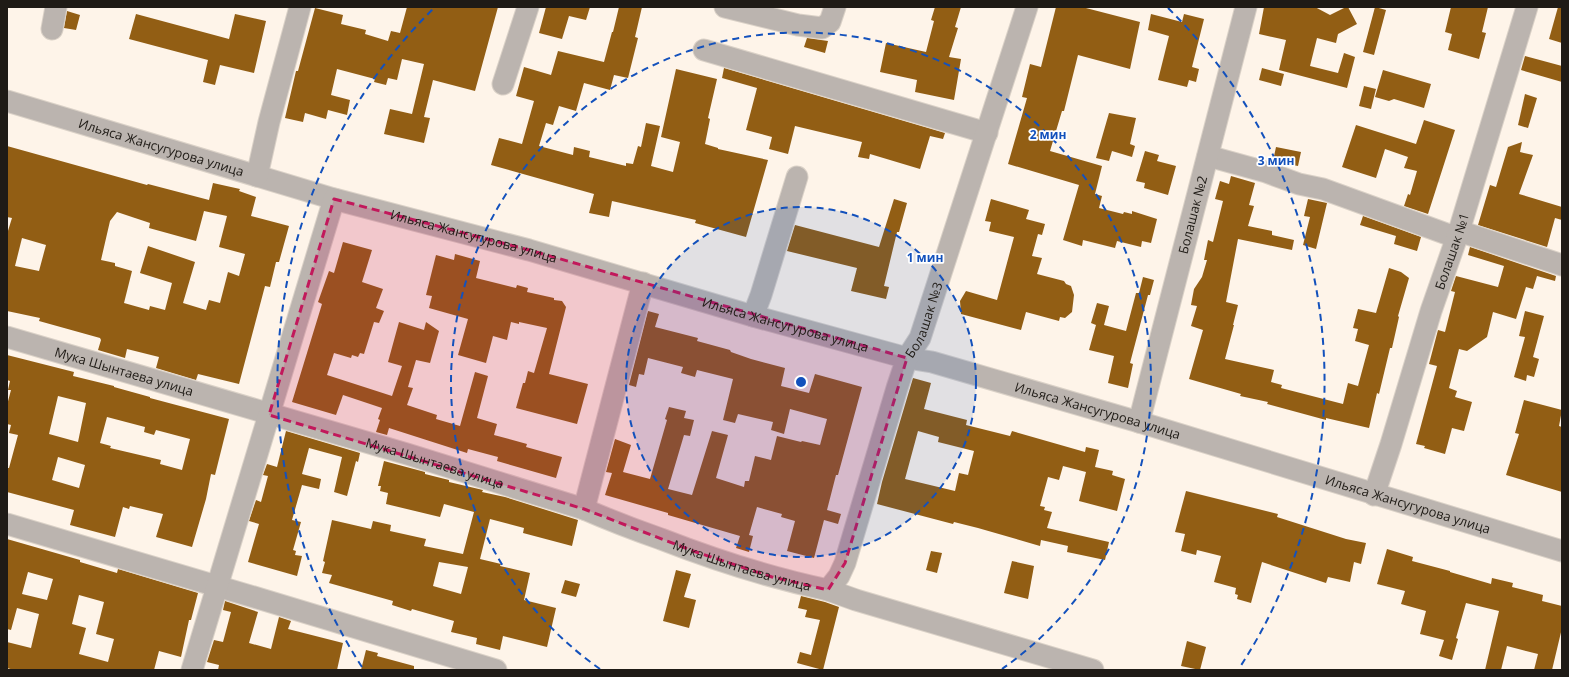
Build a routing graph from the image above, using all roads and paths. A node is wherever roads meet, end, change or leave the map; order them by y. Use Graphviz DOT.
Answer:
graph roads {
  1 [pos="56,7"];
  2 [pos="300,7"];
  3 [pos="528,7"];
  4 [pos="725,7"];
  5 [pos="835,7"];
  6 [pos="1026,7"];
  7 [pos="1246,7"];
  8 [pos="1527,7"];
  9 [pos="52,30"];
  10 [pos="704,50"];
  11 [pos="503,84"];
  12 [pos="7,101"];
  13 [pos="987,133"];
  14 [pos="1208,156"];
  15 [pos="257,176"];
  16 [pos="797,177"];
  17 [pos="334,199"];
  18 [pos="1457,234"];
  19 [pos="1562,265"];
  20 [pos="643,283"];
  21 [pos="753,316"];
  22 [pos="7,337"];
  23 [pos="907,358"];
  24 [pos="268,414"];
  25 [pos="1139,422"];
  26 [pos="1374,495"];
  27 [pos="584,509"];
  28 [pos="7,524"];
  29 [pos="1562,551"];
  30 [pos="845,563"];
  31 [pos="217,586"];
  32 [pos="828,590"];
  33 [pos="192,670"];
  34 [pos="496,670"];
  35 [pos="1093,670"];
  1 -- 9 [label="street"];
  2 -- 15 [label="street"];
  3 -- 11 [label="street"];
  4 -- 5 [label="street"];
  6 -- 13 [label="street, Болашак №3"];
  7 -- 14 [label="street, Болашак №2"];
  8 -- 18 [label="street, Болашак №1"];
  10 -- 13 [label="street"];
  12 -- 15 [label="street, Ильяса Жансугурова улица"];
  13 -- 23 [label="street, Болашак №3"];
  14 -- 18 [label="street"];
  14 -- 25 [label="street, Болашак №2"];
  15 -- 17 [label="street, Ильяса Жансугурова улица"];
  16 -- 21 [label="street"];
  17 -- 20 [label="street, Ильяса Жансугурова улица"];
  17 -- 24 [label="street"];
  18 -- 19 [label="street"];
  18 -- 26 [label="street, Болашак №1"];
  20 -- 21 [label="street, Ильяса Жансугурова улица"];
  20 -- 27 [label="street"];
  21 -- 23 [label="street, Ильяса Жансугурова улица"];
  22 -- 24 [label="street, Мука Шынтаева улица"];
  23 -- 25 [label="street, Ильяса Жансугурова улица"];
  23 -- 30 [label="street, Болашак №3"];
  24 -- 27 [label="street, Мука Шынтаева улица"];
  24 -- 31 [label="street"];
  25 -- 26 [label="street, Ильяса Жансугурова улица"];
  26 -- 29 [label="street, Ильяса Жансугурова улица"];
  27 -- 32 [label="street, Мука Шынтаева улица"];
  28 -- 31 [label="street"];
  30 -- 32 [label="street, Мука Шынтаева улица"];
  31 -- 33 [label="street"];
  31 -- 34 [label="street"];
  32 -- 35 [label="street"];
}
